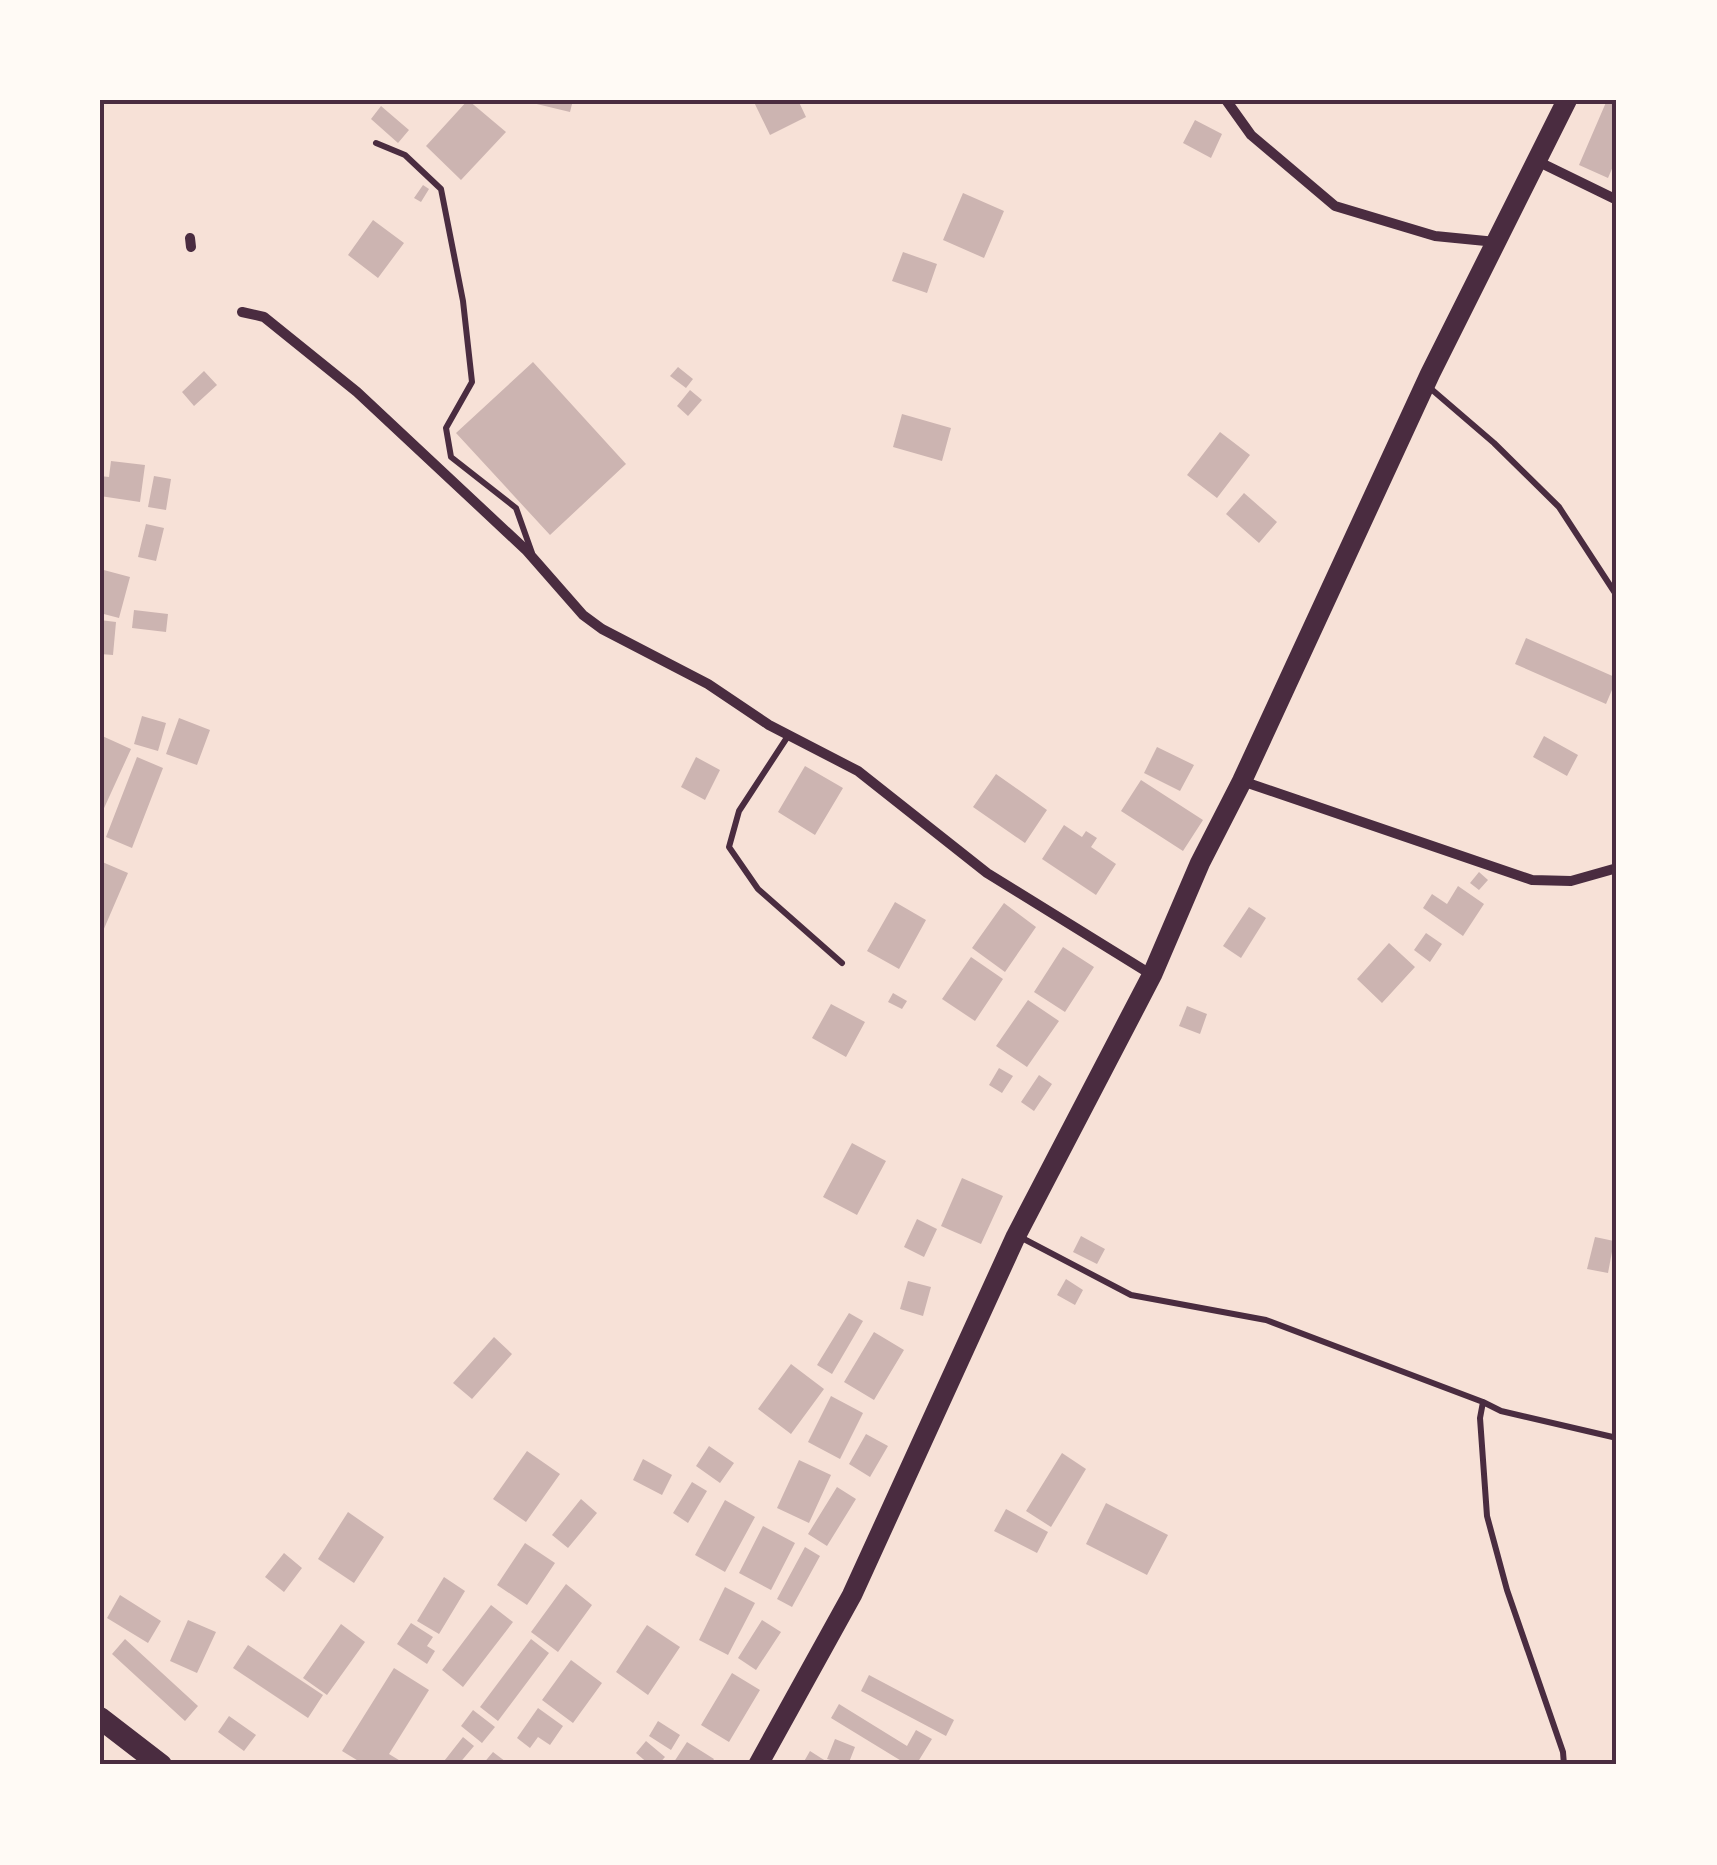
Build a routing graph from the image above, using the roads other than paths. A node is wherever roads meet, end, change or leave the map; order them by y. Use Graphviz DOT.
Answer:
graph roads {
  1 [pos="1226,100"];
  2 [pos="1567,100"];
  3 [pos="376,143"];
  4 [pos="1536,160"];
  5 [pos="1617,200"];
  6 [pos="1496,242"];
  7 [pos="242,312"];
  8 [pos="1425,384"];
  9 [pos="534,560"];
  10 [pos="1617,596"];
  11 [pos="788,735"];
  12 [pos="1242,781"];
  13 [pos="1617,868"];
  14 [pos="842,963"];
  15 [pos="1152,975"];
  16 [pos="1016,1236"];
  17 [pos="1483,1402"];
  18 [pos="1617,1438"];
  19 [pos="100,1718"];
  20 [pos="161,1765"];
  21 [pos="758,1765"];
  22 [pos="1564,1765"];
  1 -- 6 [label="street"];
  2 -- 4 [label="main road"];
  3 -- 9 [label="lane"];
  4 -- 5 [label="street"];
  4 -- 6 [label="main road"];
  6 -- 8 [label="main road"];
  7 -- 9 [label="street"];
  8 -- 10 [label="lane"];
  8 -- 12 [label="main road"];
  9 -- 11 [label="street"];
  11 -- 14 [label="lane"];
  11 -- 15 [label="street"];
  12 -- 13 [label="street"];
  12 -- 15 [label="main road"];
  15 -- 16 [label="main road"];
  16 -- 17 [label="lane"];
  16 -- 21 [label="main road"];
  17 -- 18 [label="lane"];
  17 -- 22 [label="lane"];
  19 -- 20 [label="highway"];
}
